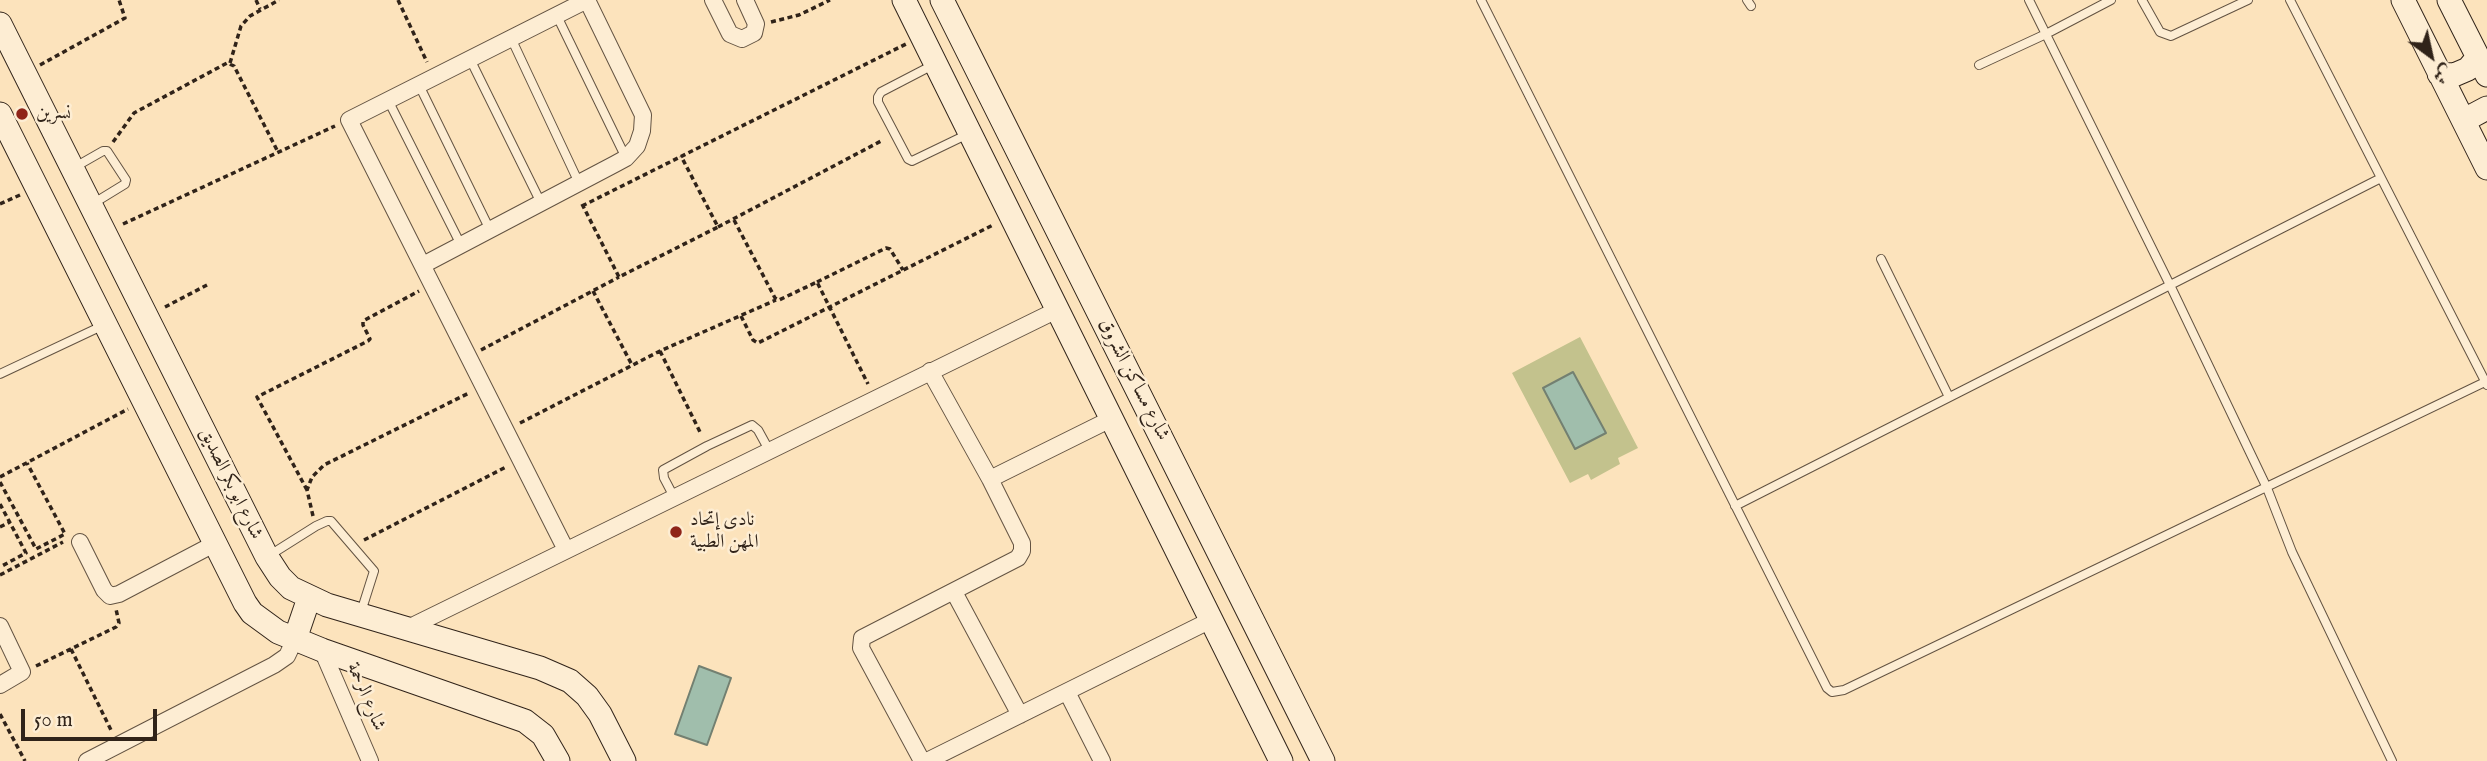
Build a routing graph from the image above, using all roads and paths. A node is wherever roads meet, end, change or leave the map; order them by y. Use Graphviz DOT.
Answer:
graph roads {
  1 [pos="119,0"];
  2 [pos="256,0"];
  3 [pos="279,0"];
  4 [pos="398,0"];
  5 [pos="587,0"];
  6 [pos="713,0"];
  7 [pos="745,0"];
  8 [pos="830,0"];
  9 [pos="904,0"];
  10 [pos="942,0"];
  11 [pos="1481,0"];
  12 [pos="2029,0"];
  13 [pos="2111,0"];
  14 [pos="2142,0"];
  15 [pos="2248,0"];
  16 [pos="2290,0"];
  17 [pos="2403,0"];
  18 [pos="2449,0"];
  19 [pos="260,9"];
  20 [pos="557,16"];
  21 [pos="0,24"];
  22 [pos="756,29"];
  23 [pos="2046,34"];
  24 [pos="922,37"];
  25 [pos="511,38"];
  26 [pos="470,59"];
  27 [pos="230,63"];
  28 [pos="935,64"];
  29 [pos="1979,65"];
  30 [pos="2482,66"];
  31 [pos="26,73"];
  32 [pos="2439,74"];
  33 [pos="434,77"];
  34 [pos="419,85"];
  35 [pos="387,100"];
  36 [pos="2487,108"];
  37 [pos="0,114"];
  38 [pos="349,120"];
  39 [pos="2465,124"];
  40 [pos="895,133"];
  41 [pos="970,133"];
  42 [pos="107,151"];
  43 [pos="278,152"];
  44 [pos="681,156"];
  45 [pos="626,158"];
  46 [pos="73,168"];
  47 [pos="2487,168"];
  48 [pos="2381,178"];
  49 [pos="577,185"];
  50 [pos="541,203"];
  51 [pos="91,204"];
  52 [pos="582,206"];
  53 [pos="1011,216"];
  54 [pos="734,220"];
  55 [pos="718,227"];
  56 [pos="490,230"];
  57 [pos="105,232"];
  58 [pos="461,245"];
  59 [pos="1881,259"];
  60 [pos="423,265"];
  61 [pos="903,270"];
  62 [pos="618,277"];
  63 [pos="817,282"];
  64 [pos="432,284"];
  65 [pos="207,285"];
  66 [pos="2170,285"];
  67 [pos="593,291"];
  68 [pos="776,300"];
  69 [pos="830,307"];
  70 [pos="1057,310"];
  71 [pos="147,316"];
  72 [pos="741,316"];
  73 [pos="107,324"];
  74 [pos="660,351"];
  75 [pos="469,356"];
  76 [pos="632,365"];
  77 [pos="930,371"];
  78 [pos="0,374"];
  79 [pos="2486,383"];
  80 [pos="484,386"];
  81 [pos="1949,397"];
  82 [pos="876,398"];
  83 [pos="143,400"];
  84 [pos="1111,419"];
  85 [pos="506,430"];
  86 [pos="707,446"];
  87 [pos="769,450"];
  88 [pos="520,460"];
  89 [pos="27,463"];
  90 [pos="990,479"];
  91 [pos="0,480"];
  92 [pos="2267,488"];
  93 [pos="307,490"];
  94 [pos="674,497"];
  95 [pos="1192,498"];
  96 [pos="0,504"];
  97 [pos="1735,506"];
  98 [pos="1161,517"];
  99 [pos="10,522"];
  100 [pos="316,526"];
  101 [pos="0,527"];
  102 [pos="80,542"];
  103 [pos="1213,542"];
  104 [pos="216,543"];
  105 [pos="354,545"];
  106 [pos="566,550"];
  107 [pos="267,557"];
  108 [pos="1180,557"];
  109 [pos="0,567"];
  110 [pos="0,575"];
  111 [pos="954,592"];
  112 [pos="110,596"];
  113 [pos="309,597"];
  114 [pos="360,615"];
  115 [pos="1211,620"];
  116 [pos="0,626"];
  117 [pos="406,629"];
  118 [pos="295,639"];
  119 [pos="71,649"];
  120 [pos="322,650"];
  121 [pos="22,672"];
  122 [pos="0,685"];
  123 [pos="1067,692"];
  124 [pos="0,714"];
  125 [pos="1020,715"];
  126 [pos="118,745"];
  127 [pos="956,755"];
  128 [pos="619,760"];
  129 [pos="24,761"];
  130 [pos="87,761"];
  131 [pos="370,761"];
  132 [pos="558,761"];
  133 [pos="925,761"];
  134 [pos="1102,761"];
  135 [pos="1281,761"];
  136 [pos="1323,761"];
  137 [pos="2392,761"];
  1 -- 31 [label="path"];
  2 -- 19 [label="path"];
  3 -- 19 [label="path"];
  4 -- 33 [label="path"];
  5 -- 20 [label="street"];
  5 -- 45 [label="street"];
  6 -- 22 [label="street"];
  7 -- 22 [label="street"];
  8 -- 22 [label="path"];
  9 -- 24 [label="street, شارع مساكن الشروق"];
  10 -- 95 [label="street, شارع مساكن الشروق"];
  11 -- 97 [label="lane"];
  12 -- 23 [label="lane"];
  13 -- 23 [label="lane"];
  14 -- 15 [label="lane"];
  16 -- 48 [label="lane"];
  17 -- 32 [label="street"];
  18 -- 30 [label="street"];
  19 -- 27 [label="path"];
  20 -- 25 [label="street"];
  20 -- 45 [label="lane"];
  21 -- 31 [label="street, شارع ابو بكر الصديق"];
  23 -- 29 [label="lane"];
  23 -- 66 [label="lane"];
  24 -- 28 [label="street, شارع مساكن الشروق"];
  24 -- 44 [label="path"];
  25 -- 26 [label="street"];
  25 -- 49 [label="lane"];
  26 -- 33 [label="street"];
  26 -- 50 [label="lane"];
  27 -- 42 [label="path"];
  27 -- 43 [label="path"];
  28 -- 40 [label="lane"];
  28 -- 41 [label="street, شارع مساكن الشروق"];
  30 -- 32 [label="street"];
  31 -- 46 [label="street, شارع ابو بكر الصديق"];
  32 -- 39 [label="street"];
  33 -- 34 [label="street"];
  34 -- 35 [label="street"];
  34 -- 56 [label="lane"];
  35 -- 38 [label="street"];
  35 -- 58 [label="lane"];
  36 -- 39 [label="street"];
  37 -- 73 [label="street, شارع ابو بكر الصديق"];
  38 -- 43 [label="path"];
  38 -- 60 [label="street"];
  39 -- 47 [label="street"];
  40 -- 41 [label="lane"];
  40 -- 54 [label="path"];
  41 -- 53 [label="street, شارع مساكن الشروق"];
  42 -- 46 [label="lane"];
  42 -- 51 [label="lane"];
  43 -- 57 [label="path"];
  44 -- 52 [label="path"];
  44 -- 55 [label="path"];
  45 -- 49 [label="street"];
  46 -- 51 [label="street, شارع ابو بكر الصديق"];
  48 -- 66 [label="lane"];
  48 -- 79 [label="lane"];
  49 -- 50 [label="street"];
  49 -- 52 [label="path"];
  50 -- 56 [label="street"];
  51 -- 57 [label="street, شارع ابو بكر الصديق"];
  52 -- 62 [label="path"];
  53 -- 61 [label="path"];
  53 -- 70 [label="street, شارع مساكن الشروق"];
  54 -- 55 [label="path"];
  54 -- 68 [label="path"];
  55 -- 62 [label="path"];
  56 -- 58 [label="street"];
  57 -- 71 [label="street, شارع ابو بكر الصديق"];
  58 -- 60 [label="street"];
  59 -- 81 [label="lane"];
  60 -- 64 [label="street"];
  61 -- 63 [label="path"];
  61 -- 69 [label="path"];
  62 -- 67 [label="path"];
  63 -- 68 [label="path"];
  63 -- 69 [label="path"];
  64 -- 75 [label="street"];
  64 -- 93 [label="path"];
  65 -- 71 [label="path"];
  66 -- 81 [label="lane"];
  66 -- 92 [label="lane"];
  67 -- 75 [label="path"];
  67 -- 76 [label="path"];
  68 -- 72 [label="path"];
  69 -- 72 [label="path"];
  69 -- 82 [label="path"];
  70 -- 77 [label="street"];
  70 -- 84 [label="street, شارع مساكن الشروق"];
  71 -- 107 [label="street, شارع ابو بكر الصديق"];
  72 -- 74 [label="path"];
  73 -- 78 [label="lane"];
  73 -- 83 [label="street, شارع ابو بكر الصديق"];
  74 -- 76 [label="path"];
  74 -- 86 [label="path"];
  75 -- 80 [label="street"];
  76 -- 85 [label="path"];
  77 -- 82 [label="street"];
  77 -- 90 [label="street"];
  79 -- 92 [label="lane"];
  80 -- 85 [label="street"];
  80 -- 93 [label="path"];
  81 -- 97 [label="lane"];
  82 -- 87 [label="street"];
  83 -- 89 [label="path"];
  83 -- 104 [label="street, شارع ابو بكر الصديق"];
  84 -- 90 [label="street"];
  84 -- 98 [label="street, شارع مساكن الشروق"];
  85 -- 88 [label="street"];
  86 -- 87 [label="lane"];
  86 -- 94 [label="lane"];
  87 -- 94 [label="street"];
  88 -- 105 [label="path"];
  88 -- 106 [label="street"];
  89 -- 91 [label="path"];
  89 -- 91 [label="path"];
  90 -- 111 [label="street"];
  92 -- 97 [label="lane"];
  92 -- 137 [label="lane"];
  93 -- 100 [label="path"];
  94 -- 106 [label="street"];
  95 -- 98 [label="street"];
  95 -- 103 [label="street, شارع مساكن الشروق"];
  96 -- 99 [label="path"];
  98 -- 108 [label="street, شارع مساكن الشروق"];
  99 -- 101 [label="path"];
  99 -- 109 [label="path"];
  100 -- 105 [label="lane"];
  100 -- 107 [label="lane"];
  102 -- 110 [label="path"];
  102 -- 112 [label="street"];
  103 -- 108 [label="street"];
  103 -- 136 [label="street, شارع مساكن الشروق"];
  104 -- 112 [label="street"];
  104 -- 118 [label="street, شارع ابو بكر الصديق"];
  105 -- 114 [label="lane"];
  106 -- 117 [label="street"];
  107 -- 113 [label="street, شارع ابو بكر الصديق"];
  108 -- 115 [label="street, شارع مساكن الشروق"];
  111 -- 125 [label="street"];
  111 -- 133 [label="street"];
  112 -- 119 [label="path"];
  113 -- 114 [label="street, شارع ابو بكر الصديق"];
  113 -- 118 [label="street"];
  114 -- 117 [label="street, شارع ابو بكر الصديق"];
  115 -- 123 [label="street"];
  115 -- 135 [label="street, شارع مساكن الشروق"];
  116 -- 121 [label="street"];
  117 -- 128 [label="street, شارع ابو بكر الصديق"];
  118 -- 120 [label="street, شارع ابو بكر الصديق"];
  118 -- 126 [label="street"];
  119 -- 121 [label="path"];
  119 -- 126 [label="path"];
  120 -- 131 [label="street, شارع الرحمة"];
  120 -- 132 [label="street, شارع ابو بكر الصديق"];
  121 -- 122 [label="street"];
  123 -- 125 [label="street"];
  123 -- 134 [label="street"];
  124 -- 129 [label="path"];
  125 -- 127 [label="street"];
  126 -- 130 [label="street"];
  127 -- 133 [label="street"];
}
